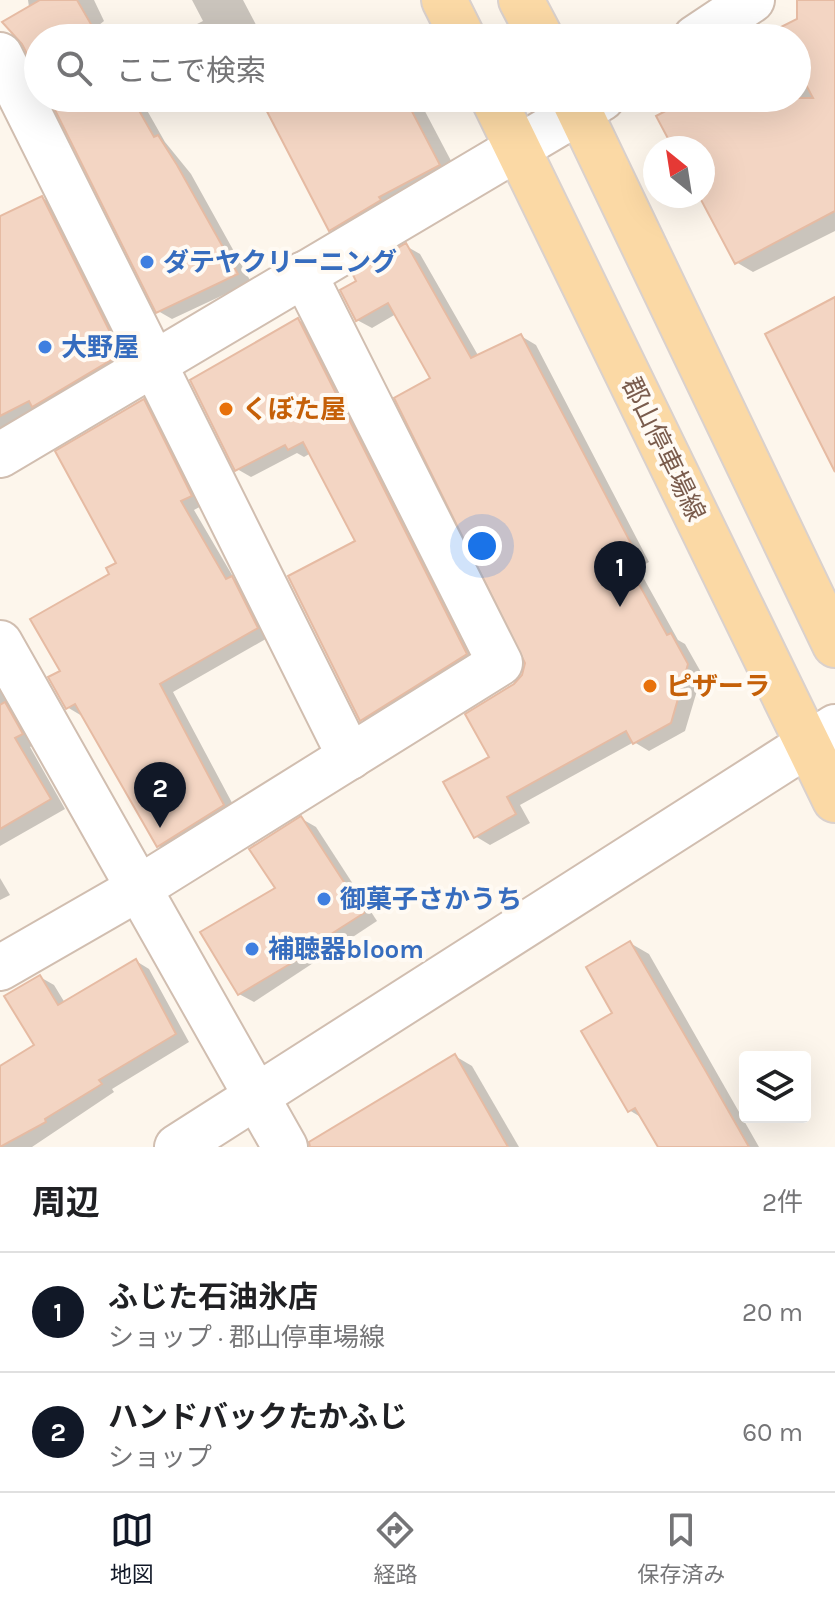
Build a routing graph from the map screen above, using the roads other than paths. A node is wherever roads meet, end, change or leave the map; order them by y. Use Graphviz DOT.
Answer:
graph roads {
  1 [pos="444,0"];
  2 [pos="521,0"];
  3 [pos="752,0"];
  4 [pos="456,24"];
  5 [pos="534,24"];
  6 [pos="716,24"];
  7 [pos="0,55"];
  8 [pos="24,103"];
  9 [pos="28,112"];
  10 [pos="500,112"];
  11 [pos="572,112"];
  12 [pos="589,112"];
  13 [pos="520,149"];
  14 [pos="304,274"];
  15 [pos="153,364"];
  16 [pos="0,455"];
  17 [pos="0,643"];
  18 [pos="835,645"];
  19 [pos="821,735"];
  20 [pos="350,757"];
  21 [pos="835,800"];
  22 [pos="139,888"];
  23 [pos="0,968"];
  24 [pos="257,1098"];
  25 [pos="177,1147"];
  26 [pos="285,1147"];
  1 -- 4 [label="main road"];
  2 -- 5 [label="main road"];
  3 -- 6 [label="street"];
  7 -- 8 [label="street"];
  9 -- 15 [label="street"];
  10 -- 13 [label="main road, 郡山停車場線"];
  11 -- 13 [label="street"];
  12 -- 18 [label="main road"];
  13 -- 14 [label="street"];
  13 -- 19 [label="main road, 郡山停車場線"];
  14 -- 15 [label="street"];
  14 -- 20 [label="street"];
  15 -- 16 [label="street"];
  15 -- 20 [label="street"];
  17 -- 22 [label="street"];
  19 -- 21 [label="main road, 郡山停車場線"];
  19 -- 24 [label="street"];
  20 -- 22 [label="street"];
  22 -- 23 [label="street"];
  22 -- 24 [label="street"];
  24 -- 25 [label="street"];
  24 -- 26 [label="street"];
}
